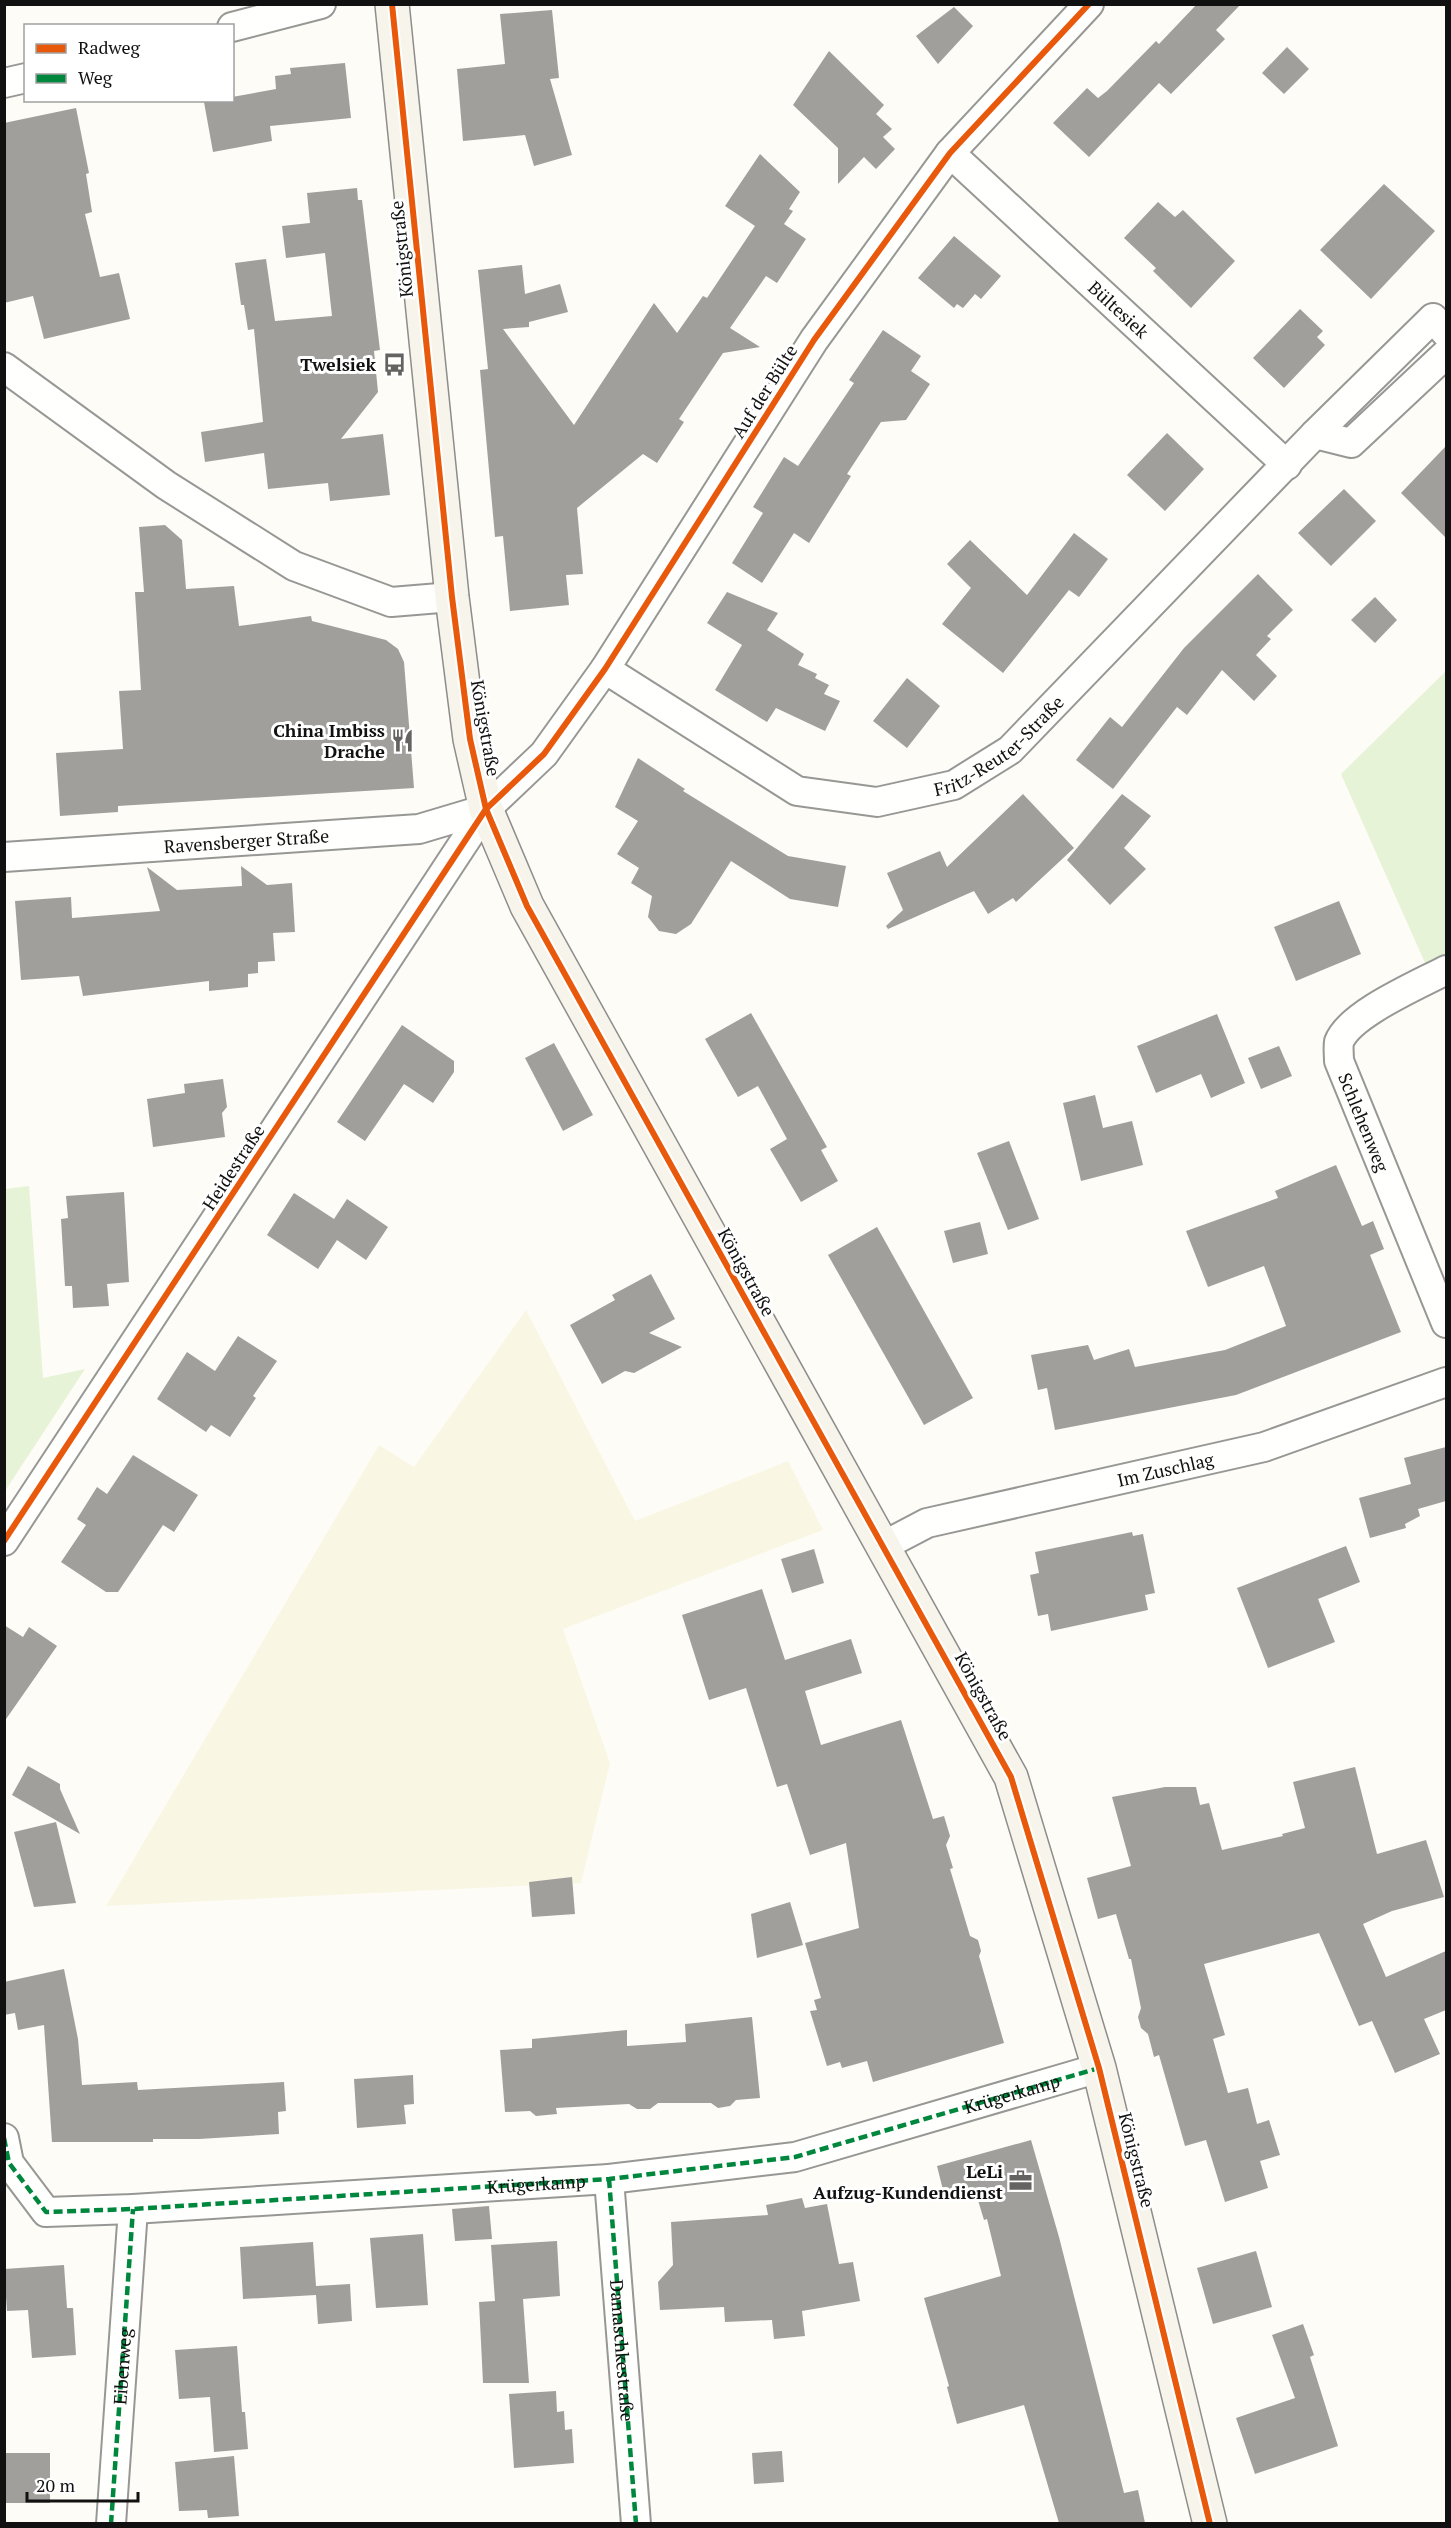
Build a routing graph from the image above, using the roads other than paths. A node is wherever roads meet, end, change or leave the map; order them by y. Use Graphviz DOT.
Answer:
graph roads {
  1 [pos="321,4"];
  2 [pos="392,4"];
  3 [pos="1089,4"];
  4 [pos="234,26"];
  5 [pos="24,78"];
  6 [pos="4,83"];
  7 [pos="950,153"];
  8 [pos="1446,333"];
  9 [pos="1446,354"];
  10 [pos="4,367"];
  11 [pos="1315,434"];
  12 [pos="1287,465"];
  13 [pos="452,597"];
  14 [pos="605,669"];
  15 [pos="486,809"];
  16 [pos="4,857"];
  17 [pos="1446,970"];
  18 [pos="1446,1323"];
  19 [pos="1446,1382"];
  20 [pos="4,1541"];
  21 [pos="883,1546"];
  22 [pos="1099,2068"];
  23 [pos="4,2138"];
  24 [pos="609,2179"];
  25 [pos="133,2209"];
  26 [pos="111,2523"];
  27 [pos="636,2523"];
  28 [pos="1210,2523"];
  1 -- 4 [label="street"];
  2 -- 13 [label="main road, Königstraße"];
  3 -- 7 [label="street, Auf der Bülte"];
  5 -- 6 [label="street"];
  7 -- 12 [label="street, Bültesiek"];
  7 -- 14 [label="street, Auf der Bülte"];
  8 -- 11 [label="street, Fritz-Reuter-Straße"];
  9 -- 11 [label="street"];
  10 -- 13 [label="street"];
  11 -- 12 [label="street, Fritz-Reuter-Straße"];
  12 -- 14 [label="street, Fritz-Reuter-Straße"];
  13 -- 15 [label="main road, Königstraße"];
  14 -- 15 [label="street, Auf der Bülte"];
  15 -- 16 [label="street, Ravensberger Straße"];
  15 -- 20 [label="street, Heidestraße"];
  15 -- 21 [label="main road, Königstraße"];
  17 -- 18 [label="street, Schlehenweg"];
  19 -- 21 [label="street, Im Zuschlag"];
  21 -- 22 [label="main road, Königstraße"];
  22 -- 24 [label="street, Krügerkamp"];
  22 -- 28 [label="main road, Königstraße"];
  23 -- 25 [label="street, Krügerkamp"];
  24 -- 25 [label="street, Krügerkamp"];
  24 -- 27 [label="street, Damaschkestraße"];
  25 -- 26 [label="street, Eibenweg"];
}
